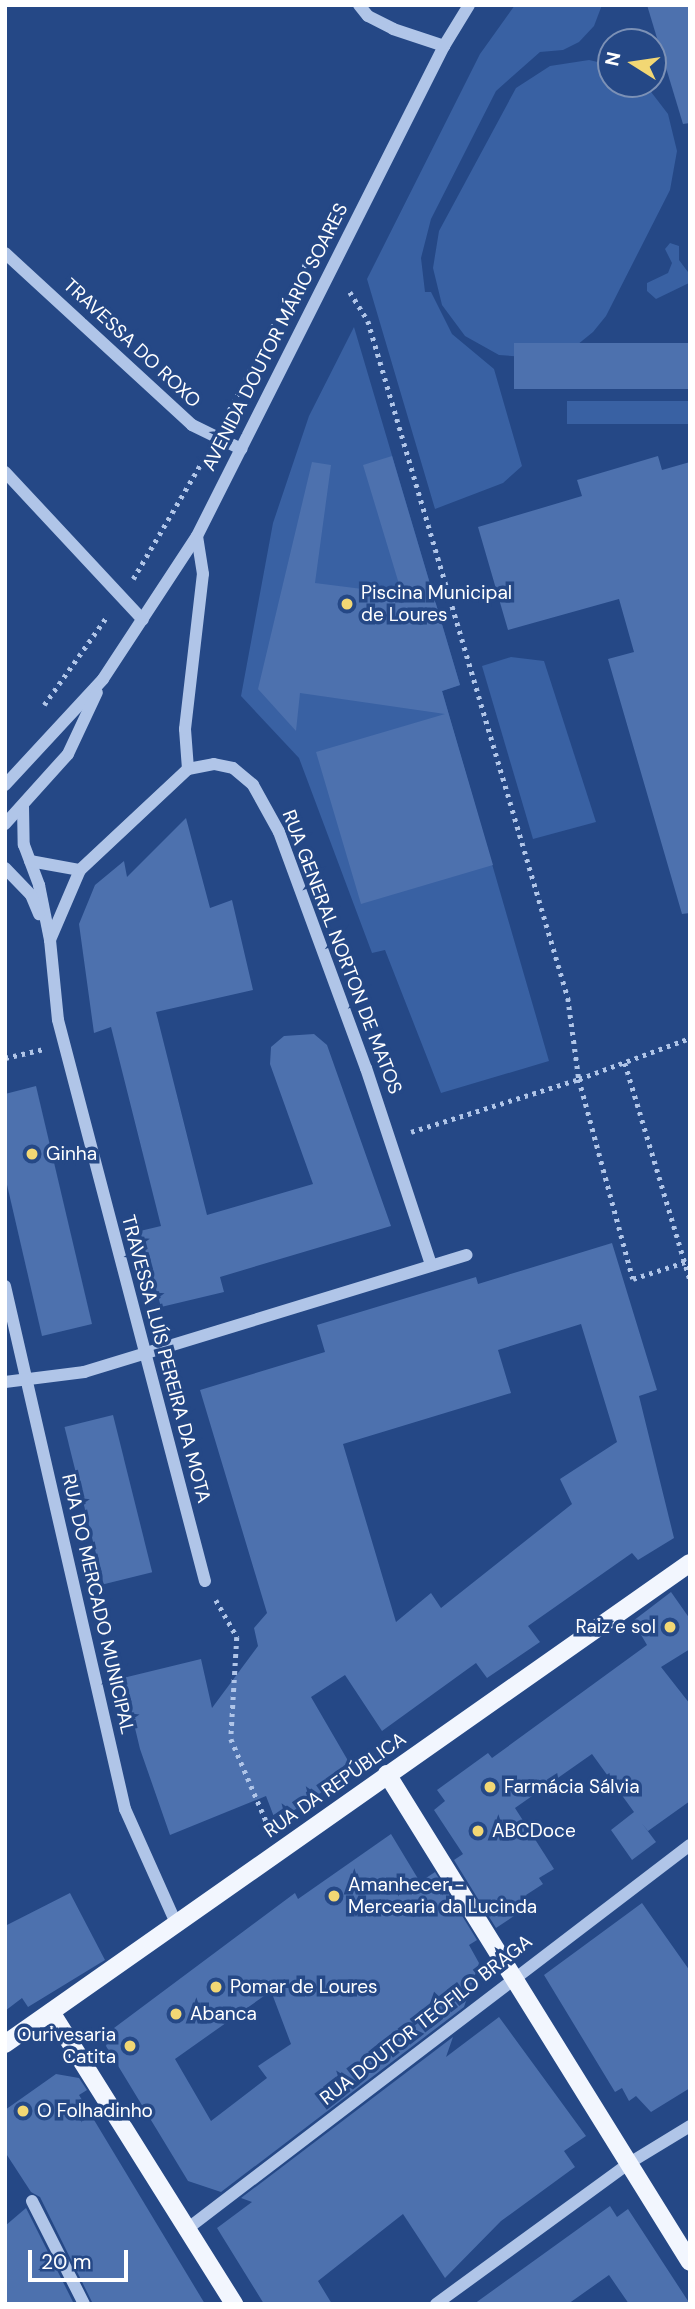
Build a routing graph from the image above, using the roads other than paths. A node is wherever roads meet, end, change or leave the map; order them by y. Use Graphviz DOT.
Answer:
graph roads {
  1 [pos="359,5"];
  2 [pos="469,5"];
  3 [pos="444,46"];
  4 [pos="5,253"];
  5 [pos="241,449"];
  6 [pos="5,472"];
  7 [pos="197,536"];
  8 [pos="143,620"];
  9 [pos="103,679"];
  10 [pos="188,769"];
  11 [pos="5,785"];
  12 [pos="23,806"];
  13 [pos="5,824"];
  14 [pos="30,861"];
  15 [pos="5,868"];
  16 [pos="80,870"];
  17 [pos="50,940"];
  18 [pos="466,1255"];
  19 [pos="431,1264"];
  20 [pos="5,1286"];
  21 [pos="146,1353"];
  22 [pos="5,1382"];
  23 [pos="28,1383"];
  24 [pos="690,1563"];
  25 [pos="205,1581"];
  26 [pos="387,1774"];
  27 [pos="690,1845"];
  28 [pos="176,1923"];
  29 [pos="513,1977"];
  30 [pos="51,2012"];
  31 [pos="5,2044"];
  32 [pos="690,2126"];
  33 [pos="631,2162"];
  34 [pos="32,2201"];
  35 [pos="187,2229"];
  36 [pos="690,2262"];
  37 [pos="85,2304"];
  38 [pos="234,2304"];
  39 [pos="436,2304"];
  1 -- 3 [label="street"];
  2 -- 3 [label="street, AVENIDA DOUTOR MÁRIO SOARES"];
  3 -- 5 [label="street, AVENIDA DOUTOR MÁRIO SOARES"];
  4 -- 5 [label="street, TRAVESSA DO ROXO"];
  5 -- 7 [label="street, AVENIDA DOUTOR MÁRIO SOARES"];
  6 -- 8 [label="street"];
  7 -- 8 [label="street, AVENIDA DOUTOR MÁRIO SOARES"];
  7 -- 10 [label="street"];
  8 -- 9 [label="street, AVENIDA DOUTOR MÁRIO SOARES"];
  9 -- 11 [label="street, AVENIDA DOUTOR MÁRIO SOARES"];
  9 -- 12 [label="street, AVENIDA DOUTOR MÁRIO SOARES"];
  10 -- 16 [label="street"];
  10 -- 19 [label="street, RUA GENERAL NORTON DE MATOS"];
  12 -- 13 [label="street, AVENIDA DOUTOR MÁRIO SOARES"];
  12 -- 14 [label="street"];
  14 -- 16 [label="street"];
  14 -- 17 [label="street"];
  15 -- 17 [label="street"];
  16 -- 17 [label="street"];
  17 -- 21 [label="street, TRAVESSA LUÍS PEREIRA DA MOTA"];
  18 -- 19 [label="street"];
  19 -- 21 [label="street"];
  20 -- 23 [label="street, RUA DO MERCADO MUNICIPAL"];
  21 -- 23 [label="street"];
  21 -- 25 [label="street, TRAVESSA LUÍS PEREIRA DA MOTA"];
  22 -- 23 [label="street"];
  23 -- 28 [label="street, RUA DO MERCADO MUNICIPAL"];
  24 -- 26 [label="main road, RUA DA REPÚBLICA"];
  26 -- 28 [label="main road, RUA DA REPÚBLICA"];
  26 -- 29 [label="main road"];
  27 -- 29 [label="street, RUA DOUTOR TEÓFILO BRAGA"];
  28 -- 30 [label="main road, RUA DA REPÚBLICA"];
  29 -- 33 [label="main road"];
  29 -- 35 [label="street, RUA DOUTOR TEÓFILO BRAGA"];
  30 -- 31 [label="main road, RUA DA REPÚBLICA"];
  30 -- 35 [label="main road"];
  32 -- 33 [label="street"];
  33 -- 36 [label="main road"];
  33 -- 39 [label="street"];
  34 -- 37 [label="street"];
  35 -- 38 [label="main road"];
}
